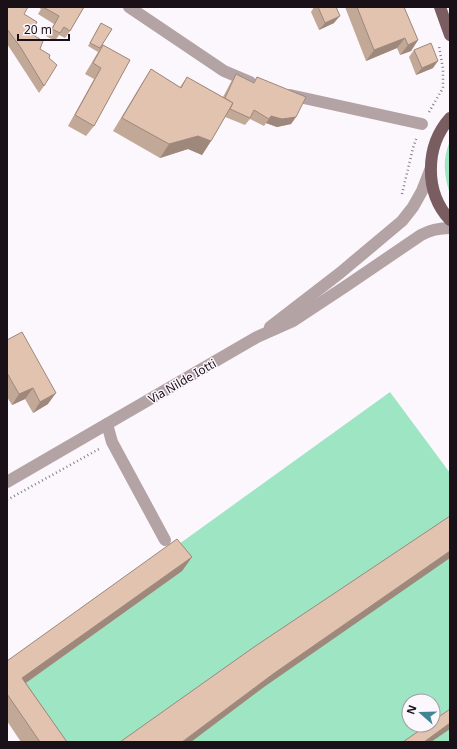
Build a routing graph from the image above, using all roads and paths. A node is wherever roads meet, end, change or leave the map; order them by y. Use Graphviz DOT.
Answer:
graph roads {
  1 [pos="129,7"];
  2 [pos="440,7"];
  3 [pos="450,35"];
  4 [pos="438,40"];
  5 [pos="263,87"];
  6 [pos="277,92"];
  7 [pos="450,118"];
  8 [pos="422,124"];
  9 [pos="431,168"];
  10 [pos="401,199"];
  11 [pos="450,220"];
  12 [pos="450,228"];
  13 [pos="256,337"];
  14 [pos="107,424"];
  15 [pos="112,442"];
  16 [pos="7,482"];
  17 [pos="7,500"];
  18 [pos="165,540"];
  1 -- 5 [label="street"];
  2 -- 3 [label="main road"];
  4 -- 8 [label="path"];
  6 -- 8 [label="street"];
  7 -- 9 [label="main road"];
  8 -- 10 [label="path"];
  9 -- 11 [label="main road"];
  9 -- 13 [label="street"];
  12 -- 13 [label="street"];
  13 -- 14 [label="street, Via Nilde Iotti"];
  14 -- 15 [label="street"];
  14 -- 16 [label="street, Via Nilde Iotti"];
  15 -- 17 [label="path"];
  15 -- 18 [label="street"];
}
